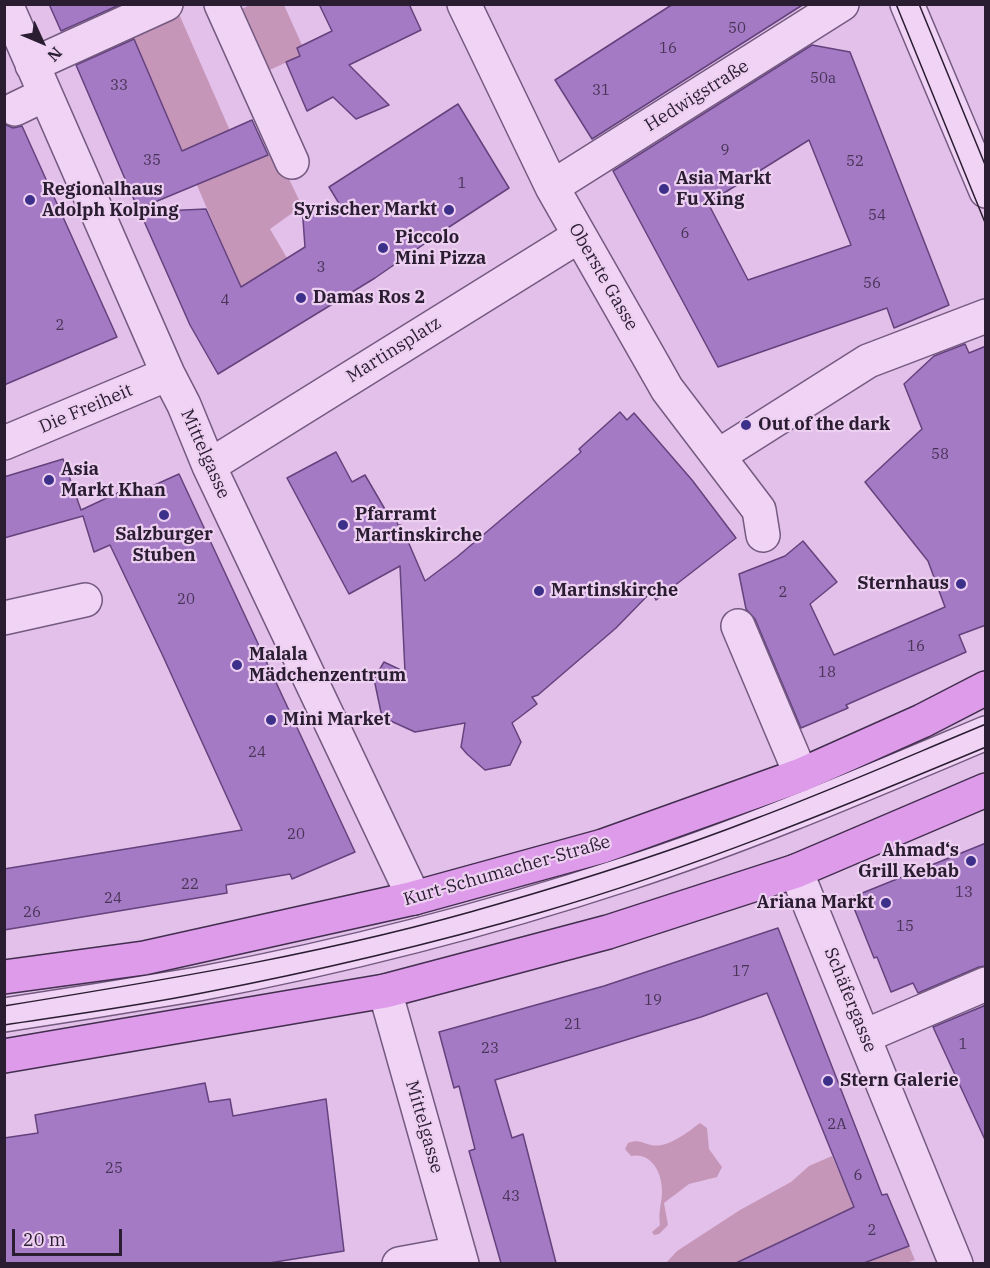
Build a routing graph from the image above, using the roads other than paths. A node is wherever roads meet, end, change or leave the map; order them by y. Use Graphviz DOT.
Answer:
graph roads {
  1 [pos="6,4"];
  2 [pos="166,4"];
  3 [pos="221,4"];
  4 [pos="464,4"];
  5 [pos="842,4"];
  6 [pos="907,4"];
  7 [pos="32,65"];
  8 [pos="45,95"];
  9 [pos="15,109"];
  10 [pos="292,162"];
  11 [pos="552,187"];
  12 [pos="986,191"];
  13 [pos="579,236"];
  14 [pos="986,316"];
  15 [pos="168,375"];
  16 [pos="4,443"];
  17 [pos="718,456"];
  18 [pos="209,466"];
  19 [pos="763,534"];
  20 [pos="85,600"];
  21 [pos="4,618"];
  22 [pos="738,626"];
  23 [pos="986,688"];
  24 [pos="922,721"];
  25 [pos="986,733"];
  26 [pos="801,775"];
  27 [pos="857,788"];
  28 [pos="986,790"];
  29 [pos="796,871"];
  30 [pos="414,898"];
  31 [pos="4,977"];
  32 [pos="986,984"];
  33 [pos="385,991"];
  34 [pos="4,1015"];
  35 [pos="865,1036"];
  36 [pos="4,1056"];
  37 [pos="461,1258"];
  38 [pos="399,1263"];
  39 [pos="956,1263"];
  1 -- 7 [label="street, Mittelgasse"];
  2 -- 7 [label="street"];
  3 -- 10 [label="street"];
  4 -- 11 [label="street, Oberste Gasse"];
  5 -- 11 [label="street, Hedwigstraße"];
  6 -- 12 [label="street"];
  7 -- 8 [label="street, Mittelgasse"];
  8 -- 9 [label="street"];
  8 -- 15 [label="street, Mittelgasse"];
  11 -- 13 [label="street, Oberste Gasse"];
  13 -- 17 [label="street, Oberste Gasse"];
  13 -- 18 [label="street, Martinsplatz"];
  14 -- 17 [label="street"];
  15 -- 16 [label="street, Die Freiheit"];
  15 -- 18 [label="street, Mittelgasse"];
  17 -- 19 [label="street, Oberste Gasse"];
  18 -- 30 [label="street, Mittelgasse"];
  20 -- 21 [label="street"];
  22 -- 26 [label="street"];
  23 -- 24 [label="main road, Kurt-Schumacher-Straße"];
  24 -- 26 [label="main road, Kurt-Schumacher-Straße"];
  24 -- 27 [label="street"];
  25 -- 27 [label="street"];
  26 -- 30 [label="main road, Kurt-Schumacher-Straße"];
  27 -- 34 [label="street"];
  28 -- 29 [label="main road"];
  29 -- 33 [label="main road"];
  29 -- 35 [label="street, Schäfergasse"];
  30 -- 31 [label="main road, Kurt-Schumacher-Straße"];
  32 -- 35 [label="street"];
  33 -- 36 [label="main road"];
  33 -- 37 [label="street, Mittelgasse"];
  35 -- 39 [label="street, Schäfergasse"];
  37 -- 38 [label="street"];
}
